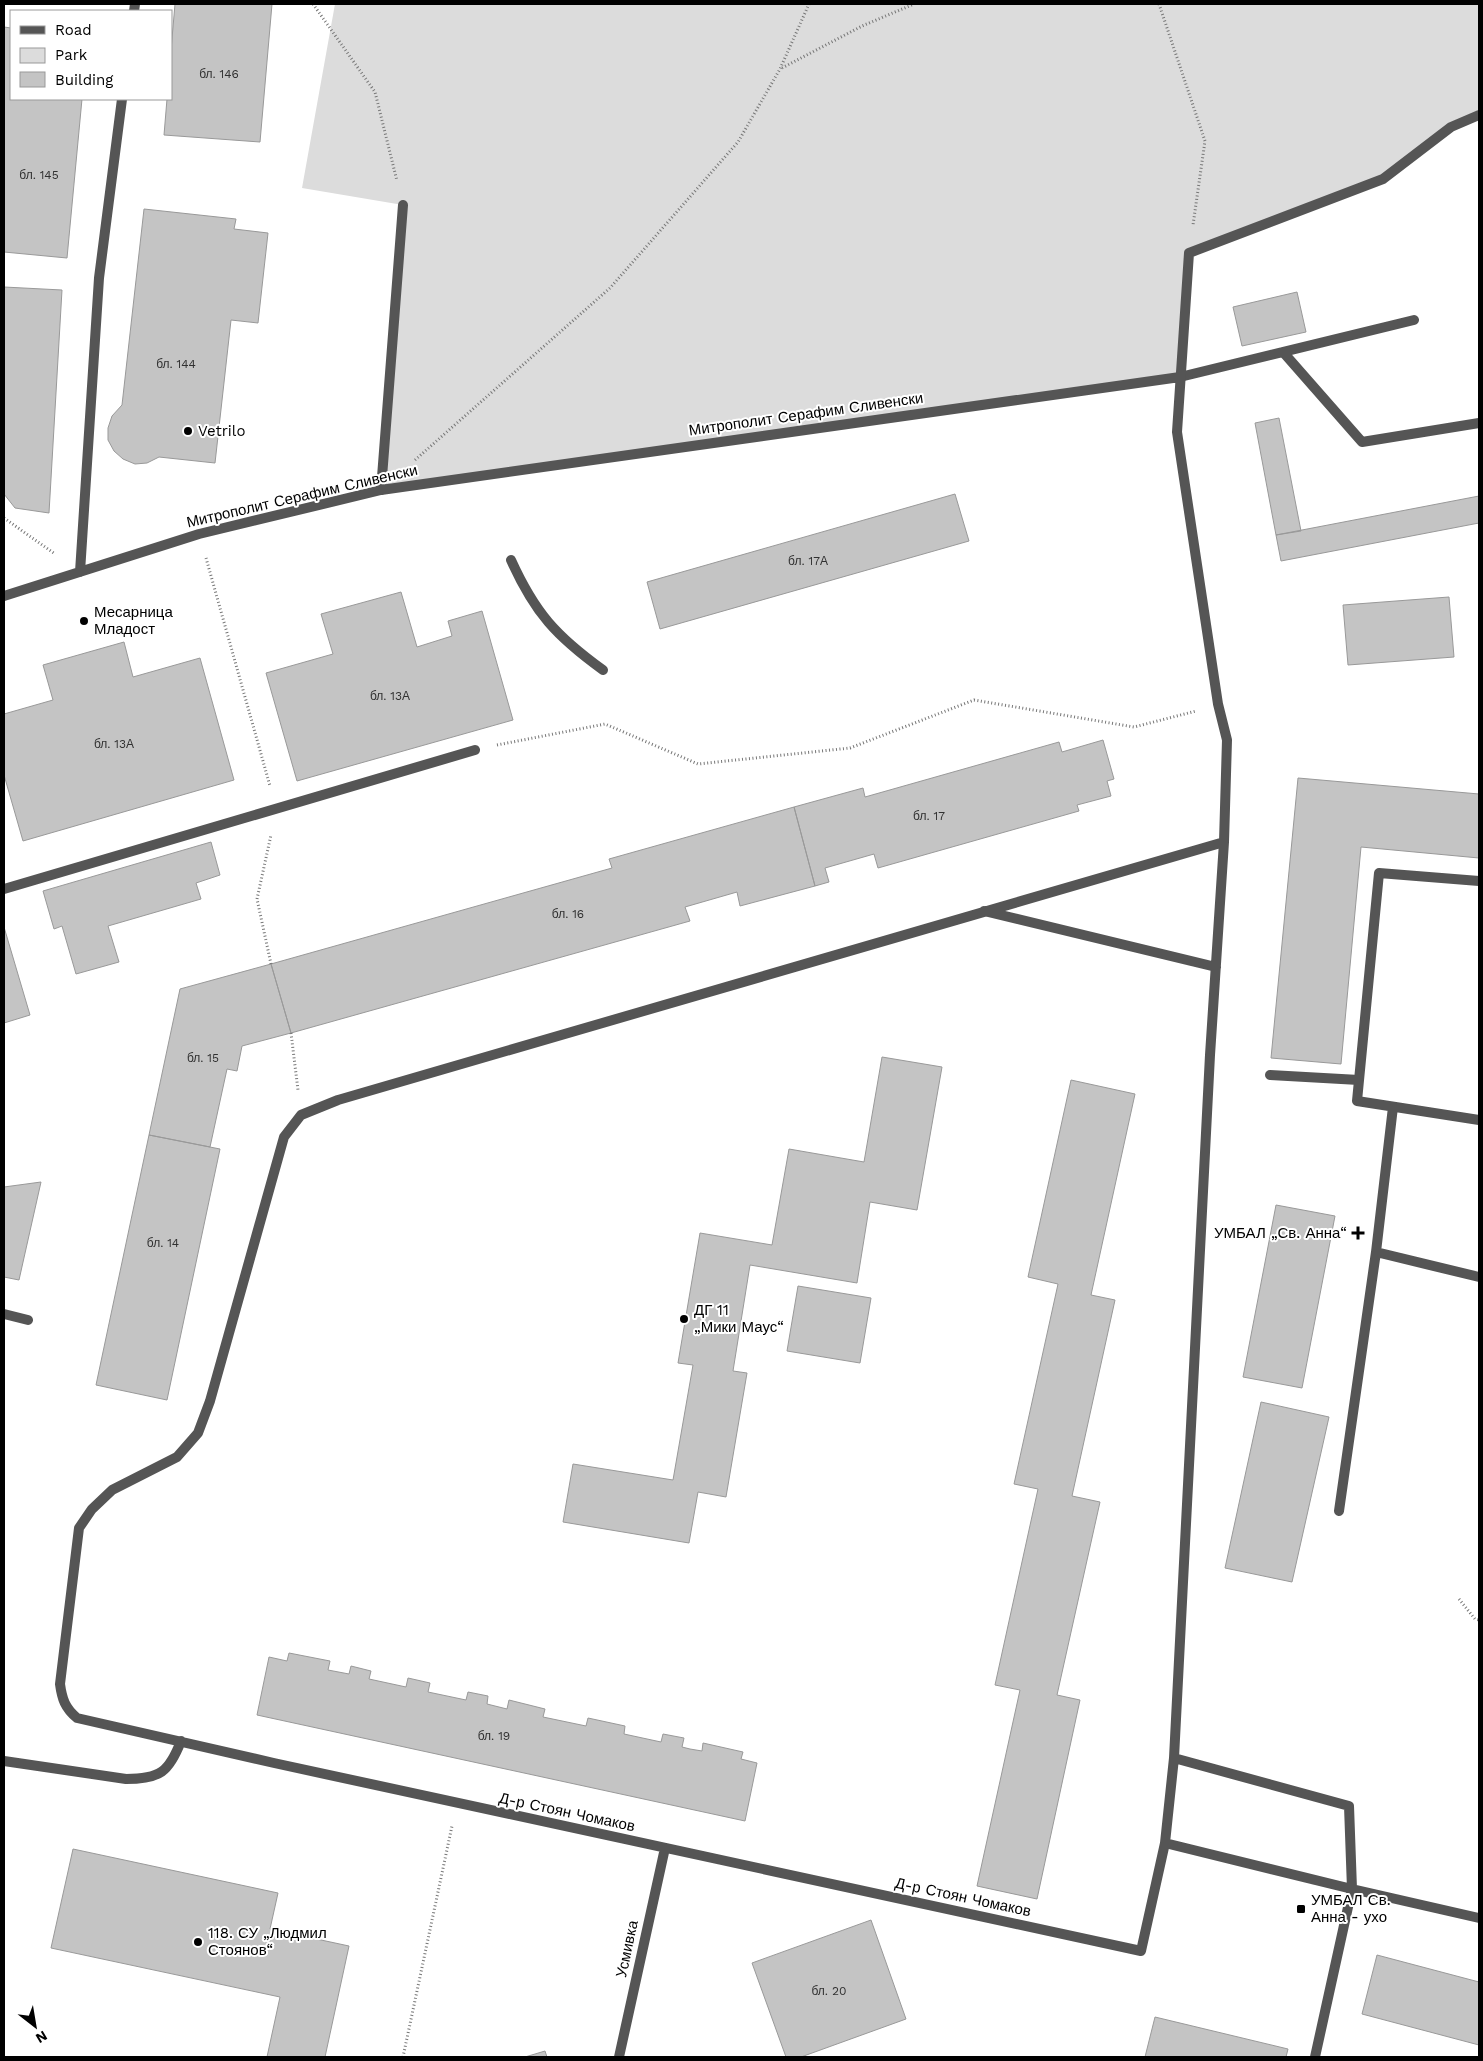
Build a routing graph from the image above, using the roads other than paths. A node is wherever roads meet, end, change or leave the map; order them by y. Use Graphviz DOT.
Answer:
graph roads {
  1 [pos="122,100"];
  2 [pos="1479,115"];
  3 [pos="403,205"];
  4 [pos="1414,320"];
  5 [pos="1283,352"];
  6 [pos="1180,377"];
  7 [pos="1479,424"];
  8 [pos="381,490"];
  9 [pos="511,560"];
  10 [pos="80,572"];
  11 [pos="4,596"];
  12 [pos="603,670"];
  13 [pos="474,750"];
  14 [pos="1224,842"];
  15 [pos="1479,881"];
  16 [pos="4,889"];
  17 [pos="983,911"];
  18 [pos="1216,967"];
  19 [pos="1270,1075"];
  20 [pos="1359,1080"];
  21 [pos="1393,1107"];
  22 [pos="1479,1120"];
  23 [pos="1376,1252"];
  24 [pos="1479,1277"];
  25 [pos="4,1314"];
  26 [pos="28,1320"];
  27 [pos="1339,1511"];
  28 [pos="181,1741"];
  29 [pos="1174,1758"];
  30 [pos="4,1761"];
  31 [pos="1165,1843"];
  32 [pos="665,1848"];
  33 [pos="1352,1890"];
  34 [pos="1479,1918"];
  35 [pos="619,2057"];
  36 [pos="1315,2057"];
  1 -- 10 [label="street"];
  2 -- 6 [label="street"];
  3 -- 8 [label="street"];
  4 -- 5 [label="street, Митрополит Серафим Сливенски"];
  5 -- 6 [label="street, Митрополит Серафим Сливенски"];
  5 -- 7 [label="street"];
  6 -- 8 [label="street, Митрополит Серафим Сливенски"];
  6 -- 14 [label="street"];
  8 -- 10 [label="street, Митрополит Серафим Сливенски"];
  9 -- 12 [label="street"];
  10 -- 11 [label="street, Митрополит Серафим Сливенски"];
  13 -- 16 [label="street"];
  14 -- 17 [label="street"];
  14 -- 18 [label="street"];
  15 -- 20 [label="street"];
  17 -- 18 [label="street"];
  17 -- 28 [label="street, Д-р Стоян Чомаков"];
  18 -- 29 [label="street"];
  19 -- 20 [label="street"];
  20 -- 21 [label="street"];
  21 -- 22 [label="street"];
  21 -- 23 [label="street"];
  23 -- 24 [label="street"];
  23 -- 27 [label="street"];
  25 -- 26 [label="street"];
  28 -- 30 [label="street"];
  28 -- 32 [label="street, Д-р Стоян Чомаков"];
  29 -- 31 [label="street"];
  29 -- 33 [label="street"];
  31 -- 32 [label="street, Д-р Стоян Чомаков"];
  31 -- 33 [label="street"];
  32 -- 35 [label="street, Усмивка"];
  33 -- 34 [label="street"];
  33 -- 36 [label="street"];
}
